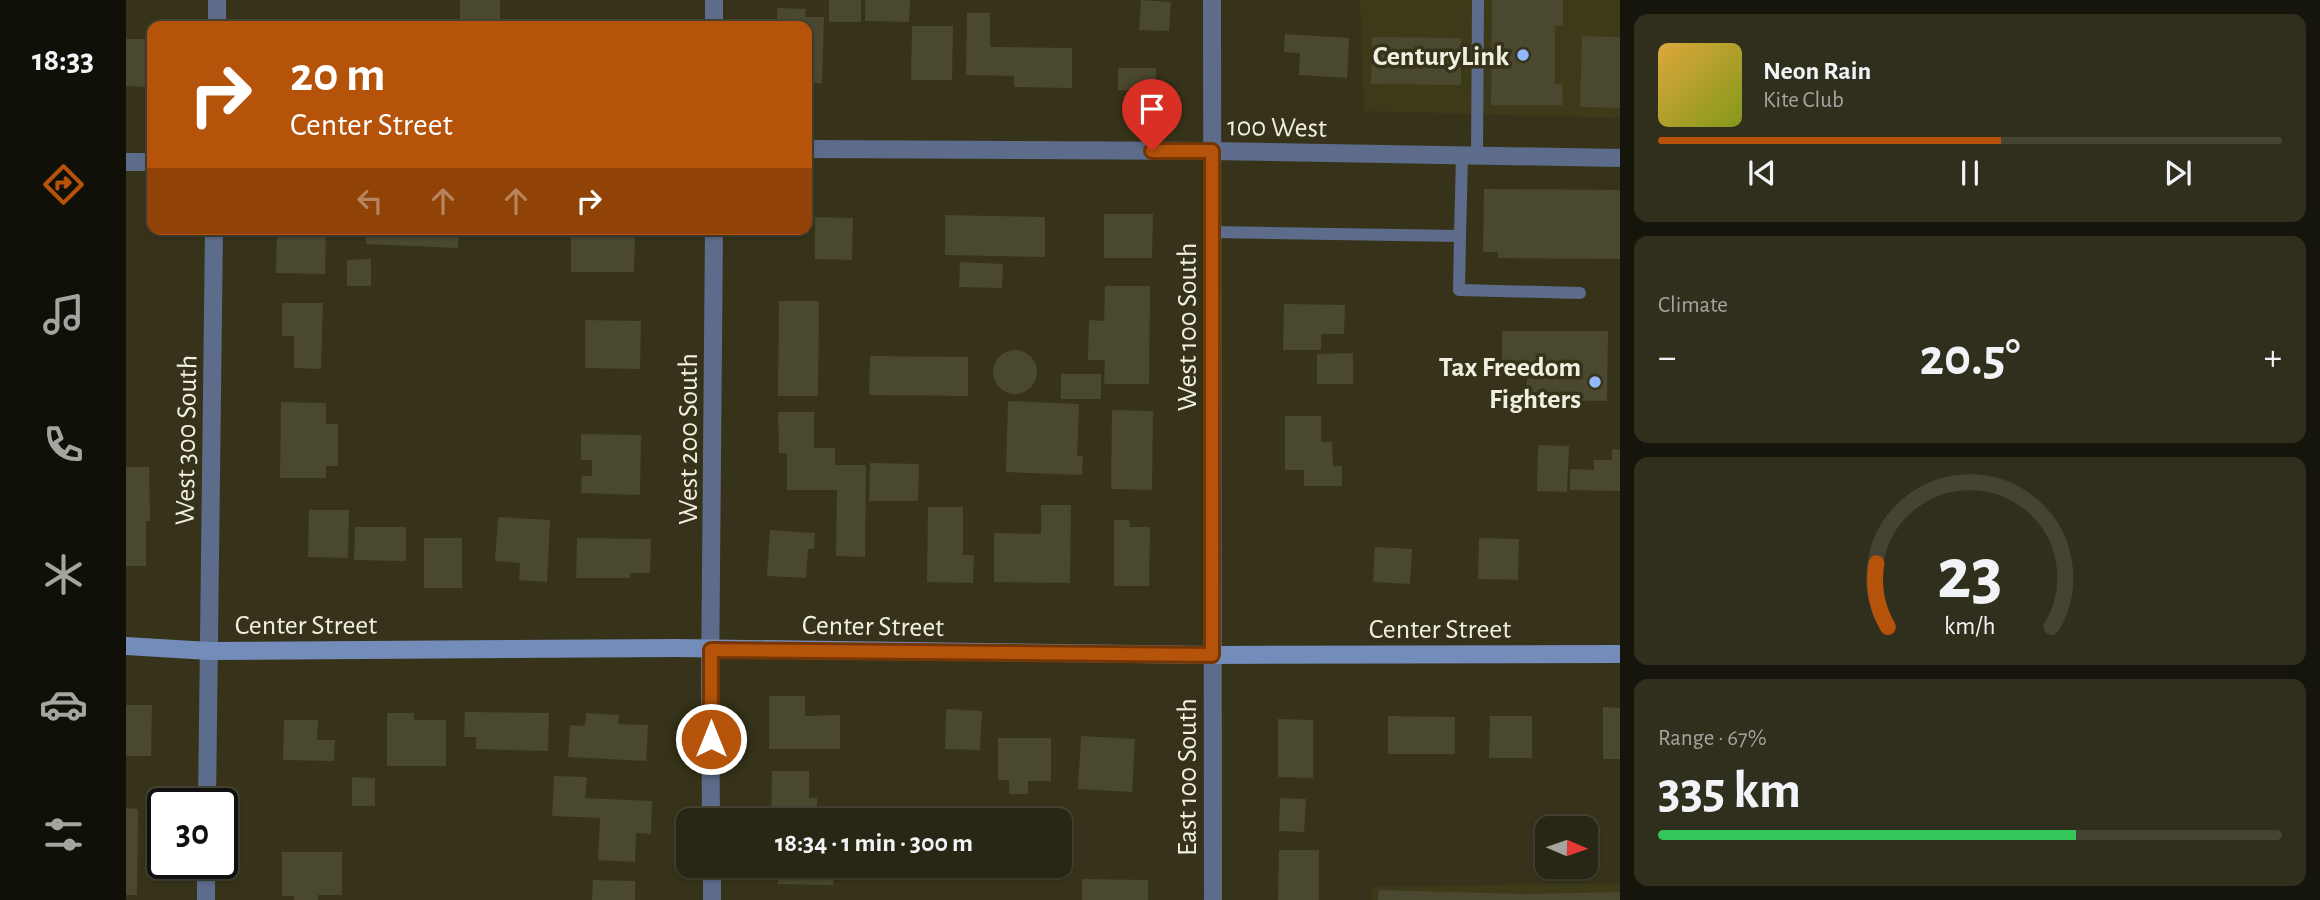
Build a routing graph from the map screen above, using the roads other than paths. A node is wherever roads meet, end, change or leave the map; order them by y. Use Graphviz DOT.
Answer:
graph roads {
  1 [pos="217,0"];
  2 [pos="714,0"];
  3 [pos="1212,0"];
  4 [pos="1478,0"];
  5 [pos="217,21"];
  6 [pos="714,21"];
  7 [pos="812,149"];
  8 [pos="1212,151"];
  9 [pos="1469,155"];
  10 [pos="1620,158"];
  11 [pos="126,162"];
  12 [pos="147,162"];
  13 [pos="1213,232"];
  14 [pos="214,235"];
  15 [pos="714,235"];
  16 [pos="1460,236"];
  17 [pos="1580,293"];
  18 [pos="126,646"];
  19 [pos="711,650"];
  20 [pos="209,651"];
  21 [pos="1620,654"];
  22 [pos="1212,655"];
  23 [pos="207,788"];
  24 [pos="711,808"];
  25 [pos="712,878"];
  26 [pos="206,879"];
  27 [pos="206,900"];
  28 [pos="712,900"];
  29 [pos="1213,900"];
  1 -- 5 [label="street"];
  2 -- 6 [label="street"];
  3 -- 8 [label="street, West 100 South"];
  4 -- 9 [label="lane"];
  7 -- 8 [label="street, 100 West"];
  8 -- 9 [label="street, 100 West"];
  8 -- 13 [label="street, West 100 South"];
  9 -- 10 [label="street, 100 West"];
  9 -- 16 [label="lane"];
  11 -- 12 [label="street"];
  13 -- 16 [label="lane"];
  13 -- 22 [label="street, West 100 South"];
  14 -- 20 [label="street, West 300 South"];
  15 -- 19 [label="street, West 200 South"];
  16 -- 17 [label="lane"];
  18 -- 20 [label="street, Center Street"];
  19 -- 20 [label="street, Center Street"];
  19 -- 22 [label="street, Center Street"];
  19 -- 24 [label="street, West 200 South"];
  20 -- 23 [label="street, West 300 South"];
  21 -- 22 [label="street, Center Street"];
  22 -- 29 [label="street, East 100 South"];
  25 -- 28 [label="street"];
  26 -- 27 [label="street"];
}
